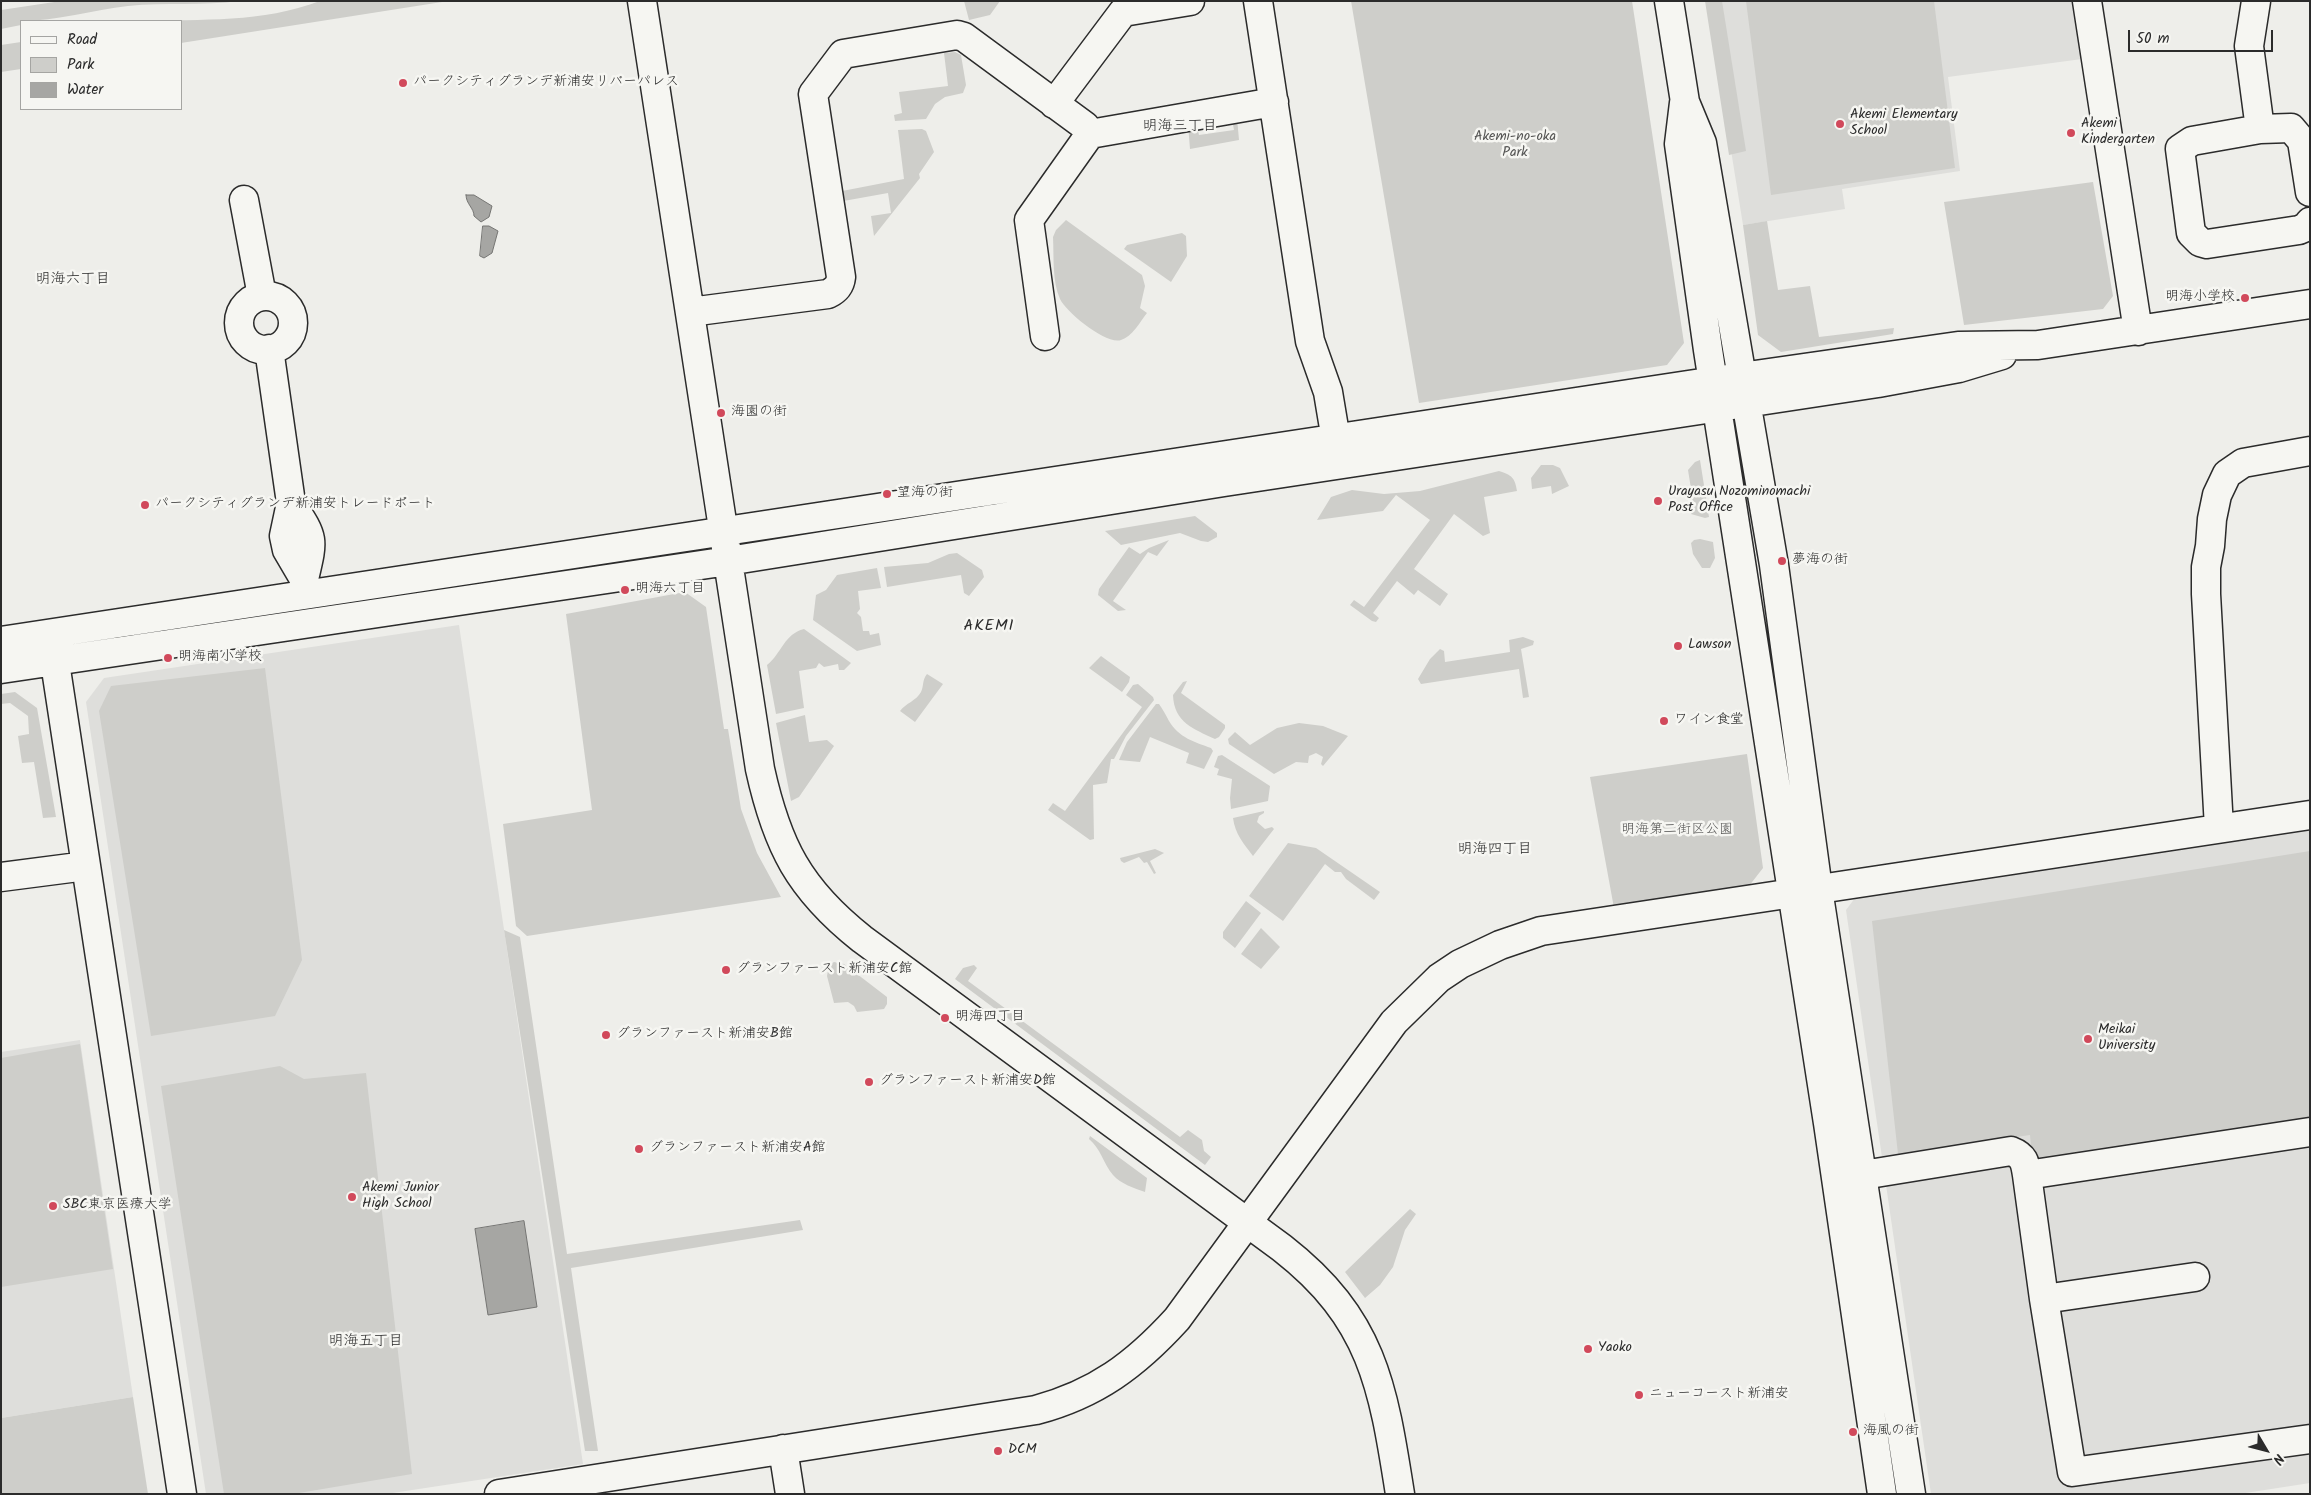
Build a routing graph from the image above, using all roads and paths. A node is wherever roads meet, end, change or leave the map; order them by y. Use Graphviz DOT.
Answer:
graph roads {
  1 [pos="642,1"];
  2 [pos="1190,1"];
  3 [pos="1258,1"];
  4 [pos="1670,1"];
  5 [pos="2087,1"];
  6 [pos="2256,1"];
  7 [pos="1274,102"];
  8 [pos="1684,102"];
  9 [pos="1054,104"];
  10 [pos="2260,129"];
  11 [pos="1090,134"];
  12 [pos="2309,183"];
  13 [pos="244,200"];
  14 [pos="2310,222"];
  15 [pos="262,296"];
  16 [pos="2310,304"];
  17 [pos="690,312"];
  18 [pos="2138,331"];
  19 [pos="1045,336"];
  20 [pos="2038,345"];
  21 [pos="269,349"];
  22 [pos="1741,377"];
  23 [pos="1715,395"];
  24 [pos="1746,404"];
  25 [pos="1336,440"];
  26 [pos="2310,451"];
  27 [pos="724,531"];
  28 [pos="728,561"];
  29 [pos="306,586"];
  30 [pos="50,634"];
  31 [pos="1,641"];
  32 [pos="55,661"];
  33 [pos="1,670"];
  34 [pos="2310,815"];
  35 [pos="2219,828"];
  36 [pos="86,866"];
  37 [pos="1,877"];
  38 [pos="1805,891"];
  39 [pos="2310,1132"];
  40 [pos="1862,1175"];
  41 [pos="2027,1175"];
  42 [pos="1246,1222"];
  43 [pos="2195,1277"];
  44 [pos="2044,1298"];
  45 [pos="2310,1439"];
  46 [pos="783,1449"];
  47 [pos="182,1494"];
  48 [pos="500,1494"];
  49 [pos="790,1494"];
  50 [pos="1400,1494"];
  51 [pos="1882,1494"];
  52 [pos="1912,1494"];
  1 -- 17 [label="street"];
  2 -- 9 [label="street"];
  3 -- 7 [label="street"];
  4 -- 8 [label="street"];
  5 -- 18 [label="street"];
  6 -- 10 [label="street"];
  7 -- 11 [label="street"];
  7 -- 25 [label="street"];
  8 -- 22 [label="street"];
  8 -- 23 [label="street"];
  9 -- 11 [label="street"];
  9 -- 17 [label="street"];
  10 -- 12 [label="street"];
  10 -- 14 [label="street"];
  11 -- 19 [label="street"];
  13 -- 15 [label="street"];
  15 -- 21 [label="street"];
  15 -- 21 [label="street"];
  16 -- 18 [label="street"];
  17 -- 27 [label="street"];
  18 -- 20 [label="street"];
  20 -- 22 [label="street"];
  20 -- 24 [label="street"];
  21 -- 29 [label="street"];
  22 -- 23 [label="street"];
  22 -- 24 [label="street"];
  23 -- 24 [label="street"];
  23 -- 25 [label="street"];
  23 -- 28 [label="street"];
  23 -- 38 [label="street"];
  24 -- 38 [label="street"];
  25 -- 27 [label="street"];
  26 -- 35 [label="street"];
  27 -- 28 [label="street"];
  27 -- 29 [label="street"];
  28 -- 32 [label="street"];
  28 -- 42 [label="street"];
  29 -- 30 [label="street"];
  30 -- 31 [label="street"];
  30 -- 32 [label="street"];
  32 -- 33 [label="street"];
  32 -- 36 [label="street"];
  34 -- 35 [label="street"];
  35 -- 38 [label="street"];
  36 -- 37 [label="street"];
  36 -- 47 [label="street"];
  38 -- 40 [label="street"];
  38 -- 42 [label="street"];
  38 -- 51 [label="street"];
  39 -- 41 [label="street"];
  40 -- 41 [label="street"];
  40 -- 52 [label="street"];
  41 -- 44 [label="street"];
  42 -- 46 [label="street"];
  42 -- 50 [label="street"];
  43 -- 44 [label="street"];
  44 -- 45 [label="street"];
  46 -- 48 [label="street"];
  46 -- 49 [label="street"];
}
